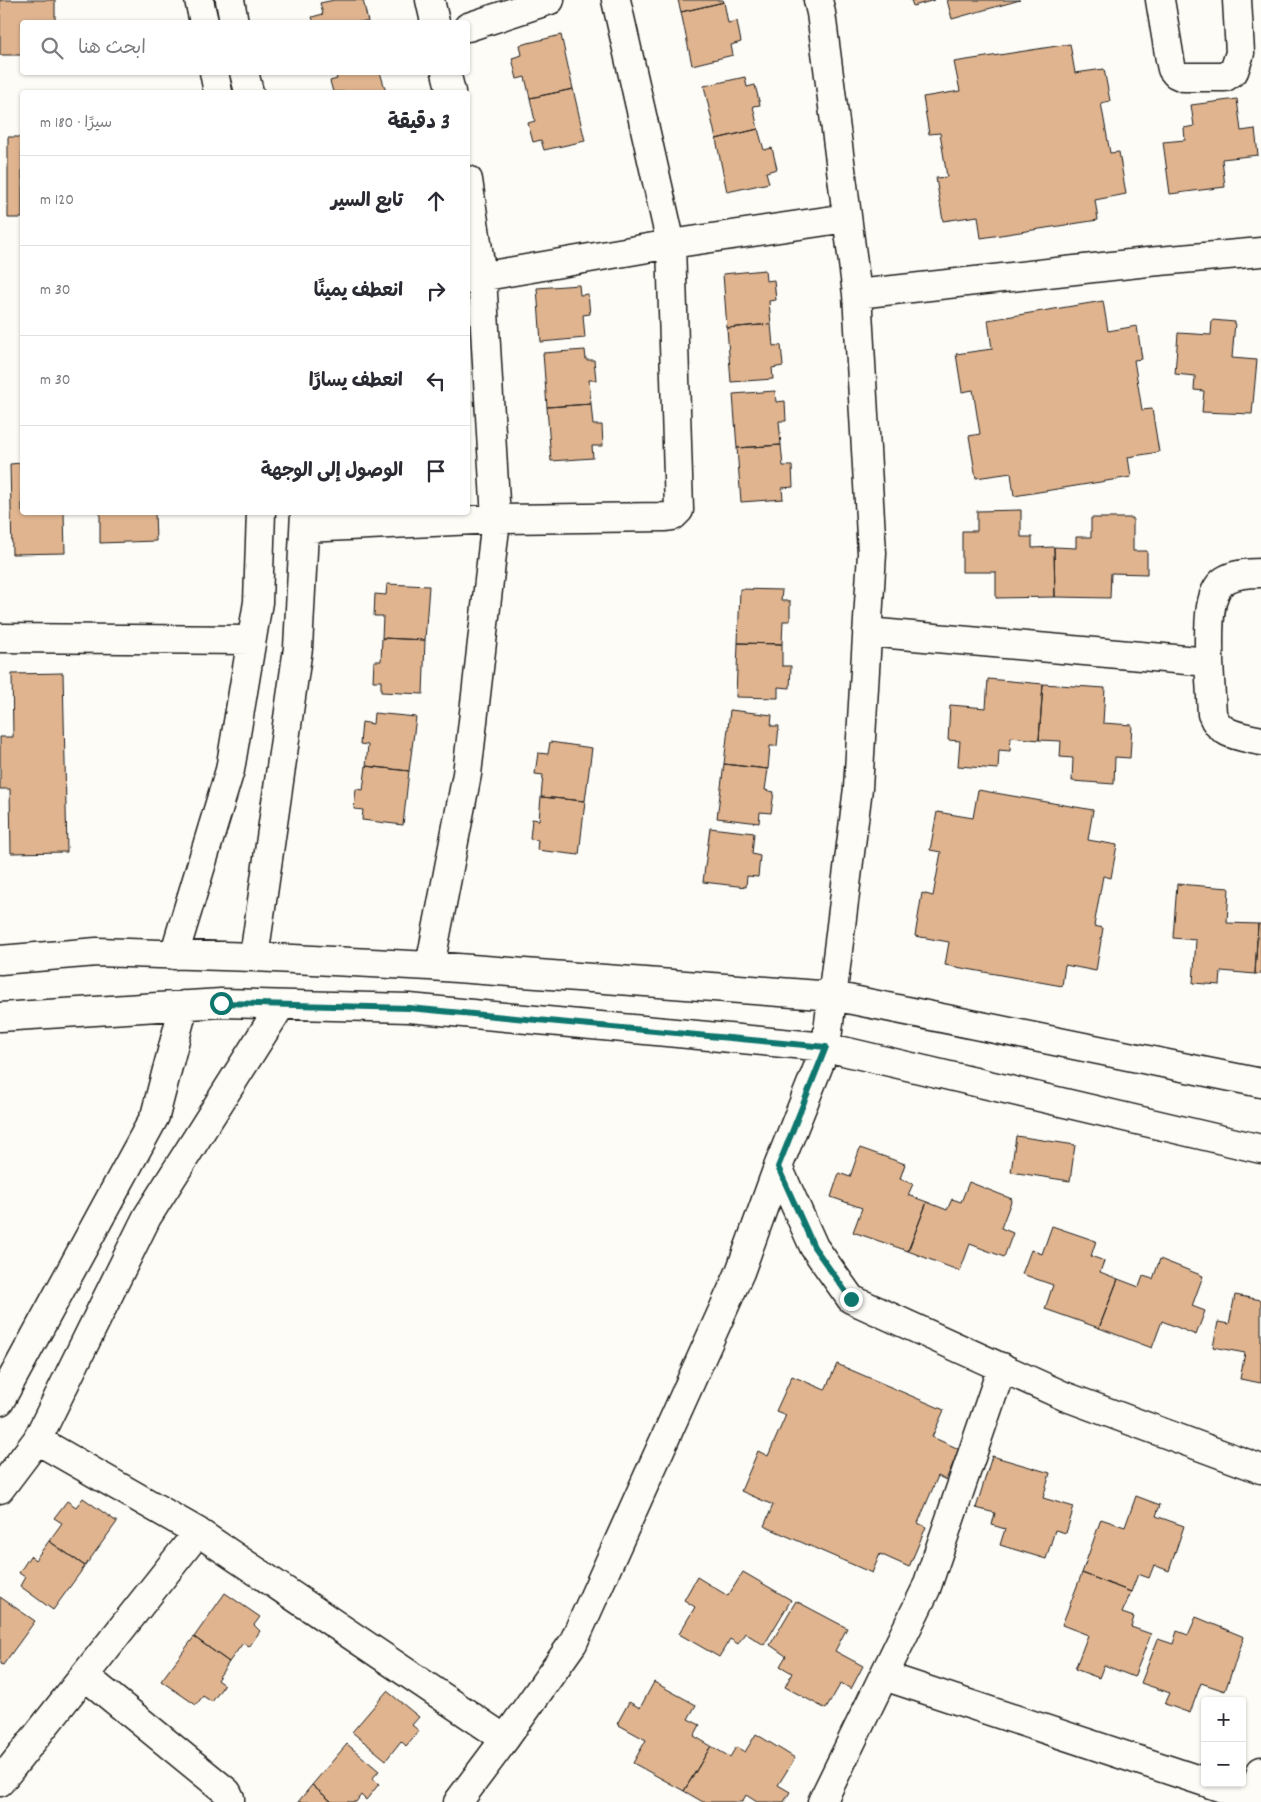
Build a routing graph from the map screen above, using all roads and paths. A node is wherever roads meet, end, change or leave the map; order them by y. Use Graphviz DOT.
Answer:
graph roads {
  1 [pos="199,0"];
  2 [pos="230,0"];
  3 [pos="430,0"];
  4 [pos="550,0"];
  5 [pos="616,0"];
  6 [pos="818,0"];
  7 [pos="1160,0"];
  8 [pos="1237,0"];
  9 [pos="204,20"];
  10 [pos="234,20"];
  11 [pos="435,20"];
  12 [pos="470,27"];
  13 [pos="215,75"];
  14 [pos="245,75"];
  15 [pos="447,75"];
  16 [pos="218,90"];
  17 [pos="248,90"];
  18 [pos="450,90"];
  19 [pos="470,208"];
  20 [pos="848,218"];
  21 [pos="671,244"];
  22 [pos="1261,252"];
  23 [pos="475,278"];
  24 [pos="857,294"];
  25 [pos="262,515"];
  26 [pos="496,519"];
  27 [pos="305,520"];
  28 [pos="1261,573"];
  29 [pos="868,632"];
  30 [pos="0,638"];
  31 [pos="252,640"];
  32 [pos="1210,662"];
  33 [pos="1261,741"];
  34 [pos="174,955"];
  35 [pos="254,957"];
  36 [pos="0,960"];
  37 [pos="430,966"];
  38 [pos="833,996"];
  39 [pos="184,1005"];
  40 [pos="281,1005"];
  41 [pos="0,1016"];
  42 [pos="826,1047"];
  43 [pos="1261,1083"];
  44 [pos="1261,1149"];
  45 [pos="778,1167"];
  46 [pos="1002,1367"];
  47 [pos="0,1401"];
  48 [pos="38,1440"];
  49 [pos="1261,1469"];
  50 [pos="0,1489"];
  51 [pos="198,1532"];
  52 [pos="85,1676"];
  53 [pos="884,1676"];
  54 [pos="505,1739"];
  55 [pos="1261,1771"];
  56 [pos="1201,1781"];
  57 [pos="0,1782"];
  58 [pos="1217,1787"];
  59 [pos="1254,1800"];
  60 [pos="230,1802"];
  61 [pos="458,1802"];
  62 [pos="822,1802"];
  1 -- 9 [label="street"];
  2 -- 10 [label="street"];
  3 -- 11 [label="street"];
  4 -- 12 [label="street"];
  5 -- 21 [label="street"];
  6 -- 20 [label="street"];
  7 -- 8 [label="street"];
  13 -- 16 [label="street"];
  14 -- 17 [label="street"];
  15 -- 18 [label="street"];
  19 -- 23 [label="street"];
  20 -- 21 [label="street"];
  20 -- 24 [label="street"];
  21 -- 23 [label="street"];
  21 -- 26 [label="street"];
  22 -- 24 [label="street"];
  23 -- 26 [label="street"];
  24 -- 29 [label="street"];
  25 -- 31 [label="street"];
  26 -- 27 [label="street"];
  26 -- 37 [label="street"];
  27 -- 35 [label="street"];
  28 -- 32 [label="street"];
  29 -- 32 [label="street"];
  29 -- 38 [label="street"];
  30 -- 31 [label="street"];
  31 -- 34 [label="street"];
  32 -- 33 [label="street"];
  34 -- 35 [label="street"];
  34 -- 36 [label="street"];
  35 -- 37 [label="street"];
  37 -- 38 [label="street"];
  38 -- 42 [label="street"];
  38 -- 43 [label="street"];
  39 -- 40 [label="street"];
  39 -- 41 [label="street"];
  39 -- 47 [label="street"];
  40 -- 42 [label="street"];
  40 -- 48 [label="street"];
  42 -- 44 [label="street"];
  42 -- 45 [label="street"];
  45 -- 46 [label="street"];
  45 -- 54 [label="street"];
  46 -- 49 [label="street"];
  46 -- 53 [label="street"];
  48 -- 50 [label="street"];
  48 -- 51 [label="street"];
  51 -- 52 [label="street"];
  51 -- 54 [label="street"];
  52 -- 57 [label="street"];
  52 -- 60 [label="street"];
  53 -- 56 [label="street"];
  53 -- 62 [label="street"];
  54 -- 61 [label="street"];
  55 -- 59 [label="street"];
  58 -- 59 [label="street"];
}
